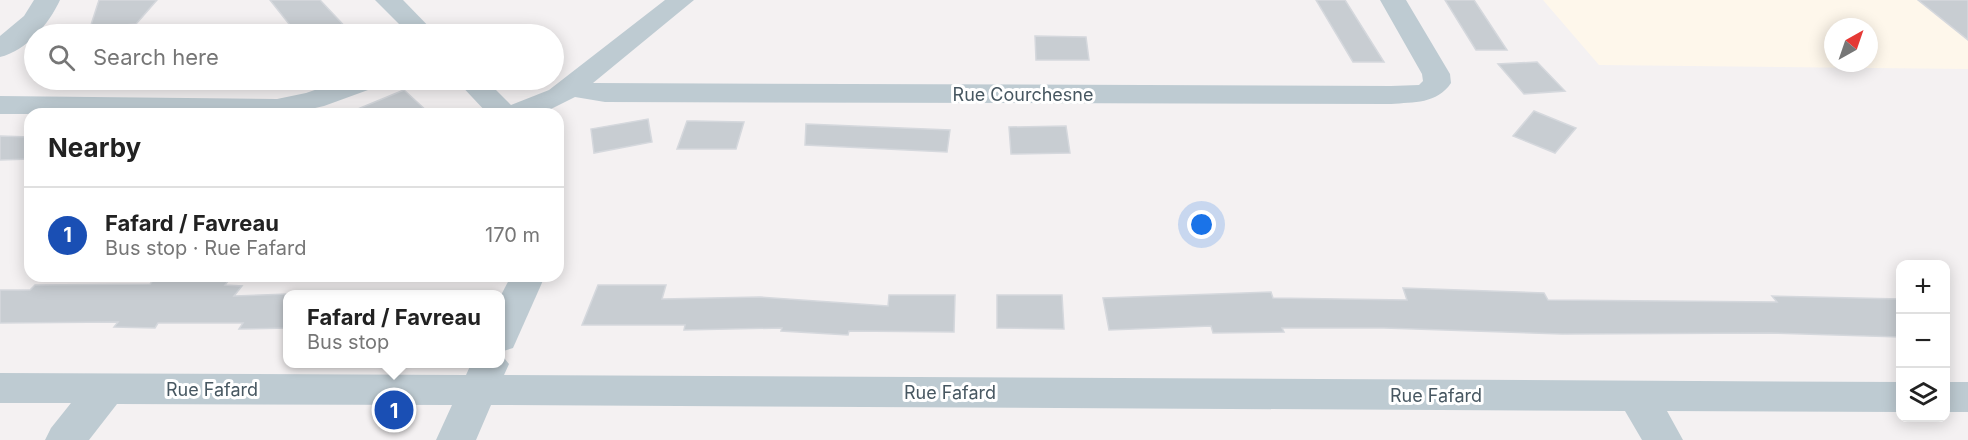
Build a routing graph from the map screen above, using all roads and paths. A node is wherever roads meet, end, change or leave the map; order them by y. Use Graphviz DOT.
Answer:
graph roads {
  1 [pos="47,0"];
  2 [pos="388,0"];
  3 [pos="681,0"];
  4 [pos="1393,0"];
  5 [pos="31,24"];
  6 [pos="413,24"];
  7 [pos="24,30"];
  8 [pos="0,50"];
  9 [pos="569,88"];
  10 [pos="341,90"];
  11 [pos="481,90"];
  12 [pos="0,105"];
  13 [pos="277,108"];
  14 [pos="277,108"];
  15 [pos="498,108"];
  16 [pos="531,108"];
  17 [pos="525,282"];
  18 [pos="505,329"];
  19 [pos="484,376"];
  20 [pos="0,388"];
  21 [pos="106,389"];
  22 [pos="1636,396"];
  23 [pos="1896,397"];
  24 [pos="1950,397"];
  25 [pos="1968,397"];
  26 [pos="65,440"];
  27 [pos="456,440"];
  28 [pos="1664,440"];
  1 -- 5 [label="street"];
  2 -- 6 [label="street"];
  3 -- 9 [label="street"];
  4 -- 9 [label="street, Rue Courchesne"];
  7 -- 8 [label="street"];
  9 -- 16 [label="street"];
  10 -- 14 [label="street"];
  11 -- 15 [label="street"];
  12 -- 13 [label="street"];
  17 -- 18 [label="street"];
  19 -- 21 [label="street, Rue Fafard"];
  19 -- 22 [label="street, Rue Fafard"];
  19 -- 27 [label="street"];
  20 -- 21 [label="street, Rue Fafard"];
  21 -- 26 [label="street"];
  22 -- 23 [label="street, Rue Fafard"];
  22 -- 28 [label="street"];
  24 -- 25 [label="street"];
}
